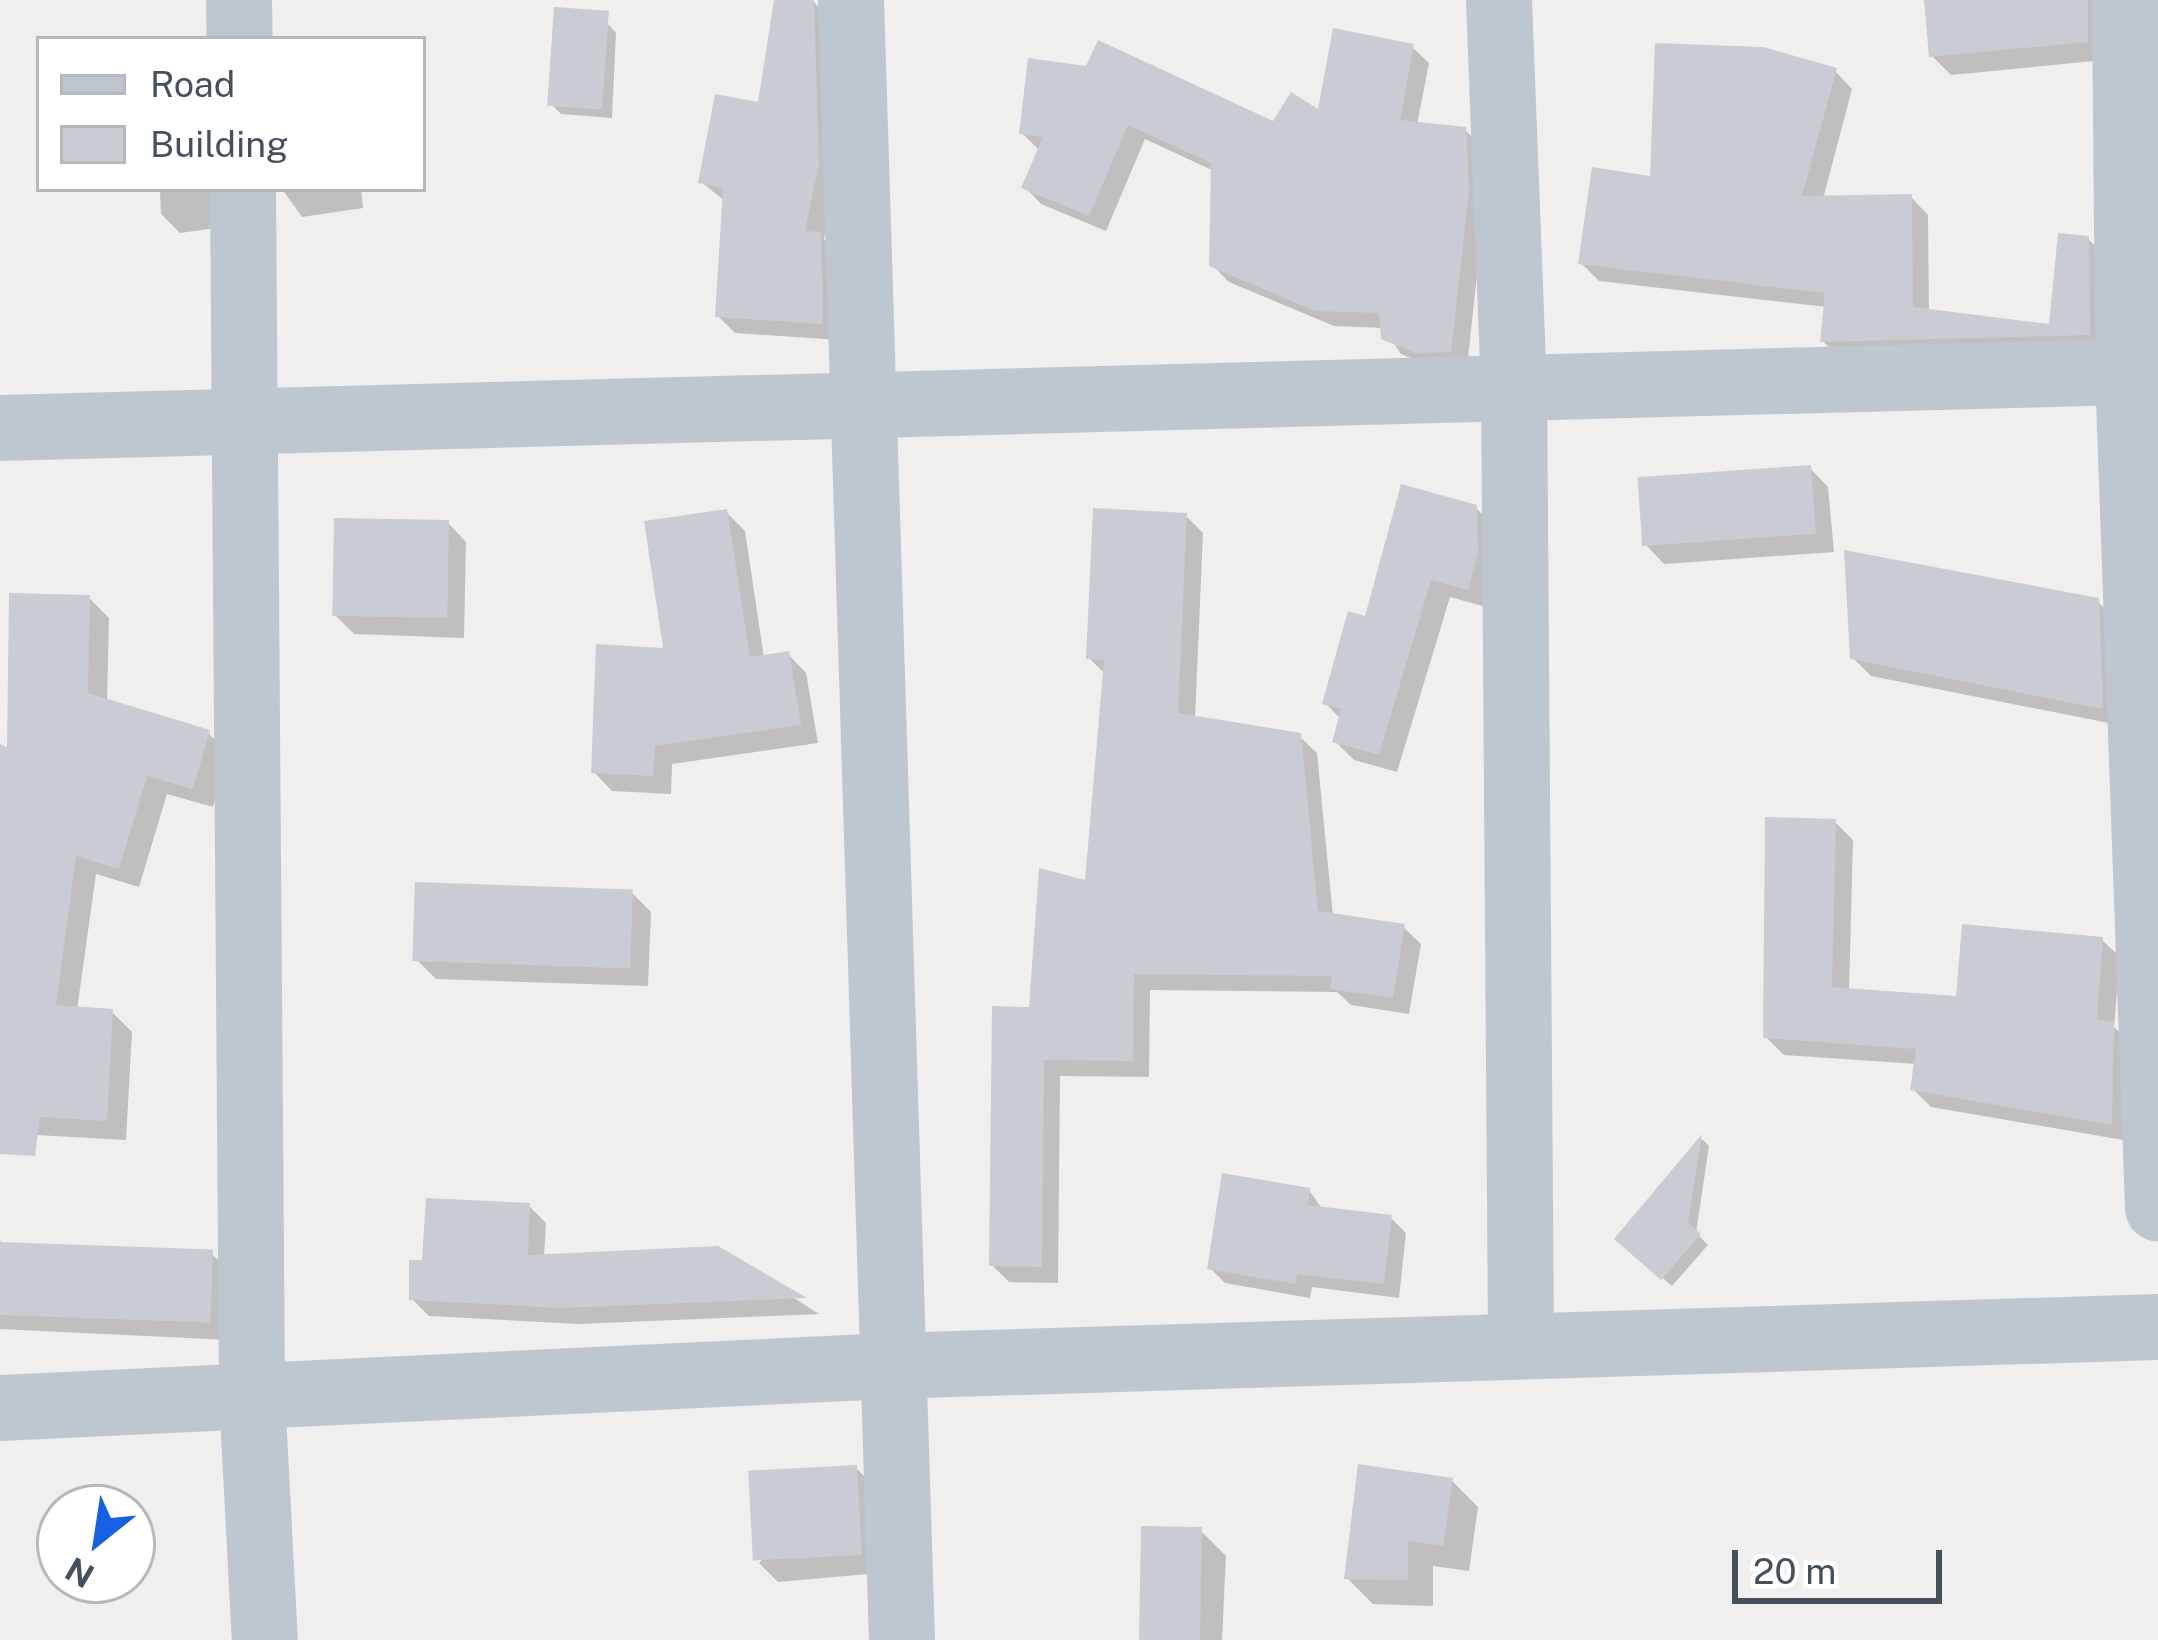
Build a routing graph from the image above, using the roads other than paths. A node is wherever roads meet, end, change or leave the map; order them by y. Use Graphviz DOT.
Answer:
graph roads {
  1 [pos="239,0"];
  2 [pos="851,0"];
  3 [pos="1499,0"];
  4 [pos="2125,0"];
  5 [pos="240,36"];
  6 [pos="243,192"];
  7 [pos="2143,372"];
  8 [pos="1514,383"];
  9 [pos="861,411"];
  10 [pos="248,426"];
  11 [pos="0,428"];
  12 [pos="2158,1208"];
  13 [pos="2158,1327"];
  14 [pos="1521,1343"];
  15 [pos="890,1366"];
  16 [pos="253,1396"];
  17 [pos="0,1408"];
  18 [pos="265,1640"];
  19 [pos="902,1640"];
  1 -- 5 [label="street"];
  2 -- 9 [label="street"];
  3 -- 8 [label="street"];
  4 -- 7 [label="street"];
  6 -- 10 [label="street"];
  7 -- 8 [label="street"];
  7 -- 12 [label="street"];
  8 -- 9 [label="street"];
  8 -- 14 [label="street"];
  9 -- 10 [label="street"];
  9 -- 15 [label="street"];
  10 -- 11 [label="street"];
  10 -- 16 [label="street"];
  13 -- 14 [label="street"];
  14 -- 15 [label="street"];
  15 -- 16 [label="street"];
  15 -- 19 [label="street"];
  16 -- 17 [label="street"];
  16 -- 18 [label="street"];
}
